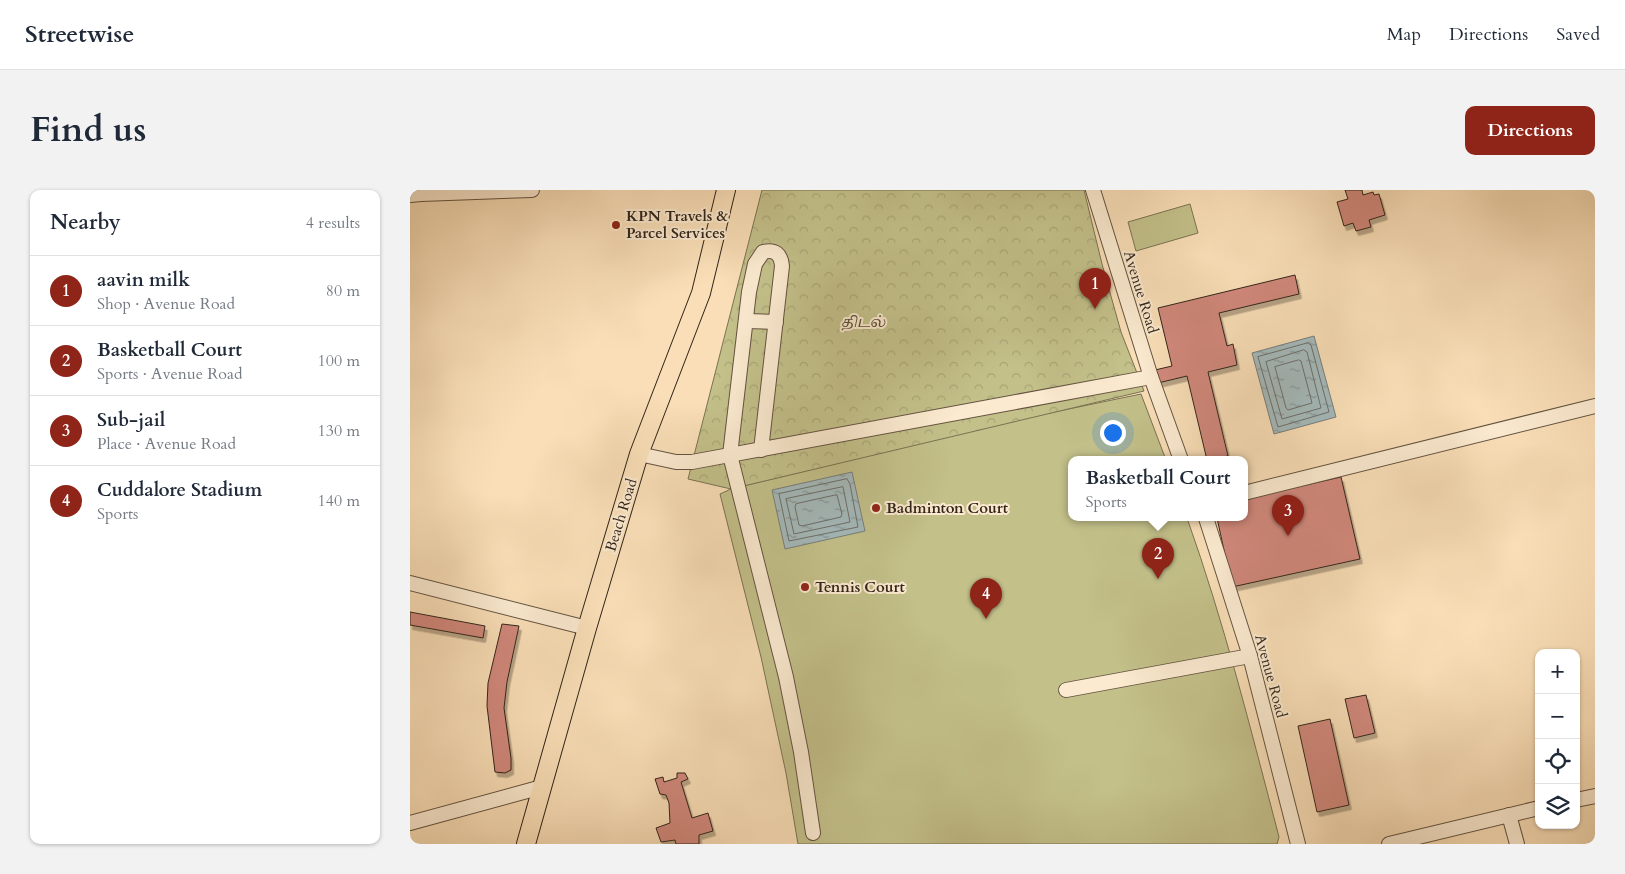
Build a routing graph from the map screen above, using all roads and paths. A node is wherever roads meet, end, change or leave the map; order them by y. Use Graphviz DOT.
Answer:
graph roads {
  1 [pos="532,190"];
  2 [pos="726,190"];
  3 [pos="1093,190"];
  4 [pos="410,196"];
  5 [pos="746,321"];
  6 [pos="776,322"];
  7 [pos="1151,377"];
  8 [pos="1595,406"];
  9 [pos="761,450"];
  10 [pos="639,454"];
  11 [pos="730,455"];
  12 [pos="1179,456"];
  13 [pos="1248,492"];
  14 [pos="1207,521"];
  15 [pos="410,583"];
  16 [pos="587,628"];
  17 [pos="1250,656"];
  18 [pos="1066,690"];
  19 [pos="542,787"];
  20 [pos="1595,796"];
  21 [pos="1580,799"];
  22 [pos="1535,809"];
  23 [pos="1509,815"];
  24 [pos="410,824"];
  25 [pos="812,833"];
  26 [pos="526,844"];
  27 [pos="1298,844"];
  28 [pos="1391,844"];
  29 [pos="1517,844"];
  1 -- 4 [label="street"];
  2 -- 10 [label="main road, Beach Road"];
  3 -- 7 [label="street, Avenue Road"];
  5 -- 6 [label="street"];
  5 -- 6 [label="street"];
  5 -- 11 [label="street"];
  6 -- 9 [label="street"];
  7 -- 9 [label="street"];
  7 -- 12 [label="street, Avenue Road"];
  8 -- 13 [label="street"];
  9 -- 11 [label="street"];
  10 -- 11 [label="street"];
  10 -- 16 [label="main road, Beach Road"];
  11 -- 25 [label="street"];
  14 -- 17 [label="street, Avenue Road"];
  15 -- 16 [label="street"];
  16 -- 19 [label="main road, Beach Road"];
  17 -- 18 [label="street"];
  17 -- 27 [label="street, Avenue Road"];
  19 -- 24 [label="street"];
  19 -- 26 [label="main road, Beach Road"];
  20 -- 21 [label="street"];
  22 -- 23 [label="street"];
  23 -- 28 [label="street"];
  23 -- 29 [label="street"];
}
